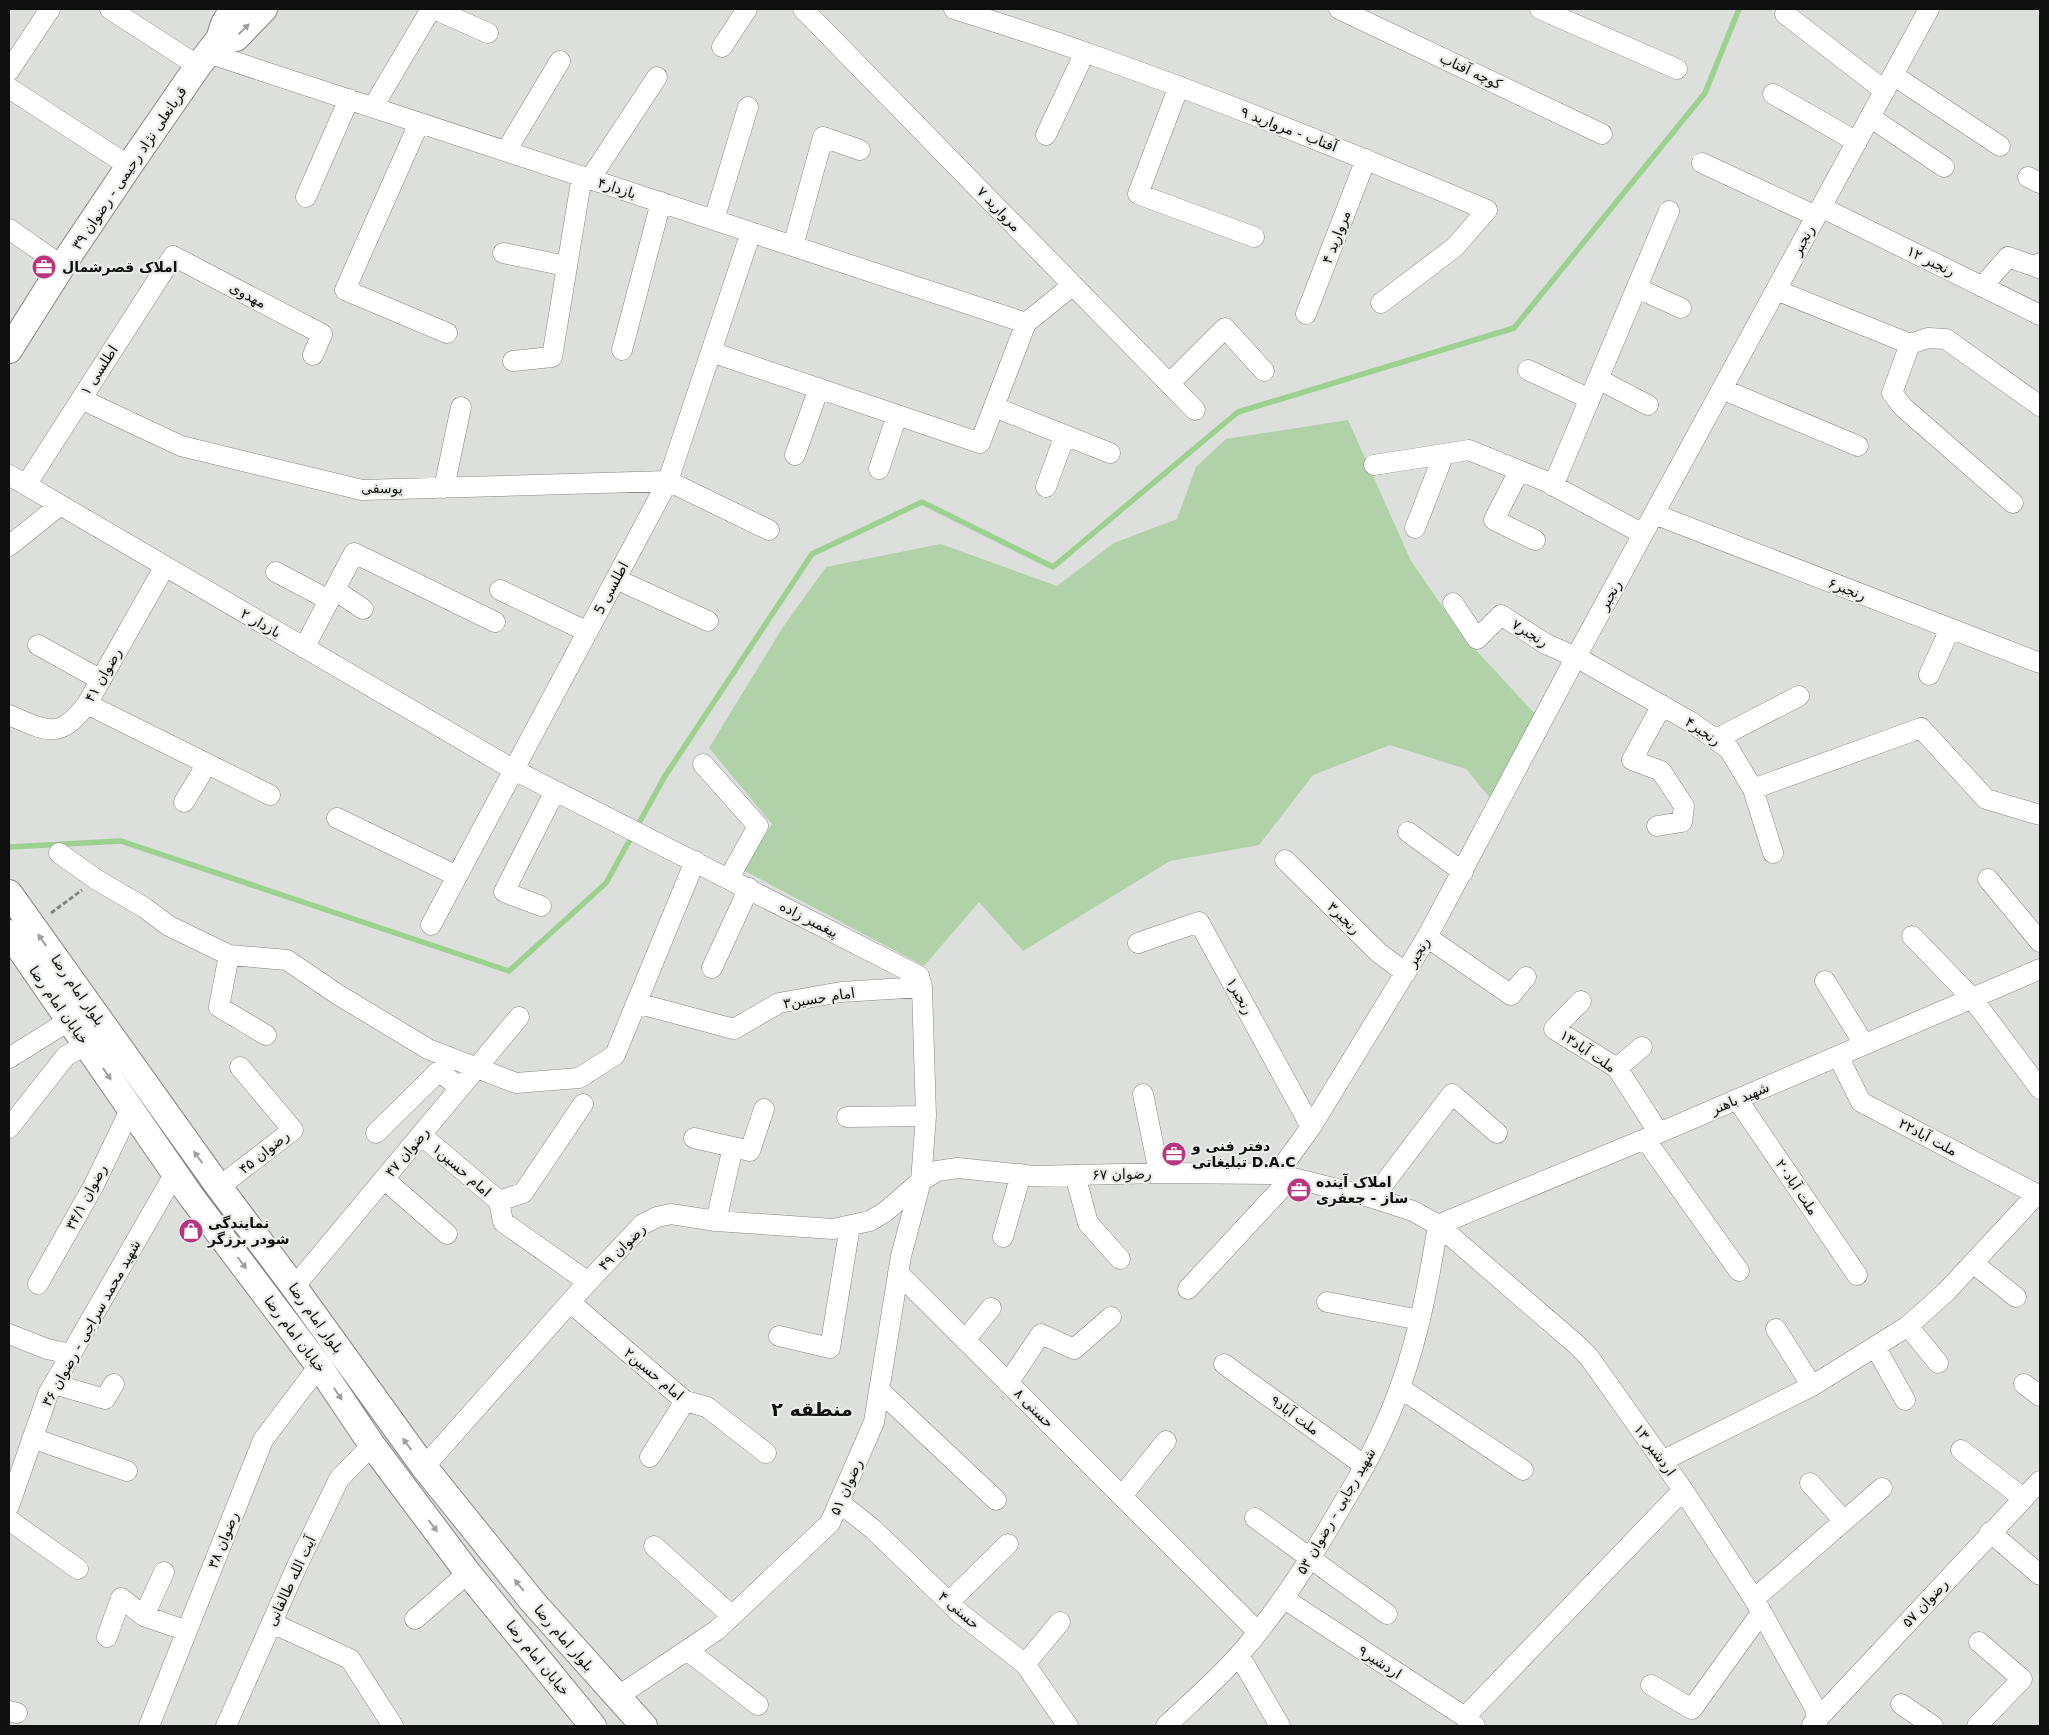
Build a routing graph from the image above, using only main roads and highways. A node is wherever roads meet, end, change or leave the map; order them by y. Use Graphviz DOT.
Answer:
graph roads {
  1 [pos="233,9"];
  2 [pos="264,9"];
  3 [pos="208,52"];
  4 [pos="9,350"];
  5 [pos="9,892"];
  6 [pos="21,930"];
  7 [pos="593,1726"];
  8 [pos="644,1726"];
  1 -- 3 [label="main road, قربانعلی نژاد رحیمی - رضوان ۳۹"];
  3 -- 2 [label="main road, one-way"];
  3 -- 4 [label="main road, قربانعلی نژاد رحیمی - رضوان ۳۹"];
  5 -- 6 [label="main road, بلوار امام رضا"];
  6 -- 7 [label="main road, خیابان امام رضا, one-way"];
  8 -- 6 [label="main road, بلوار امام رضا, one-way"];
}
